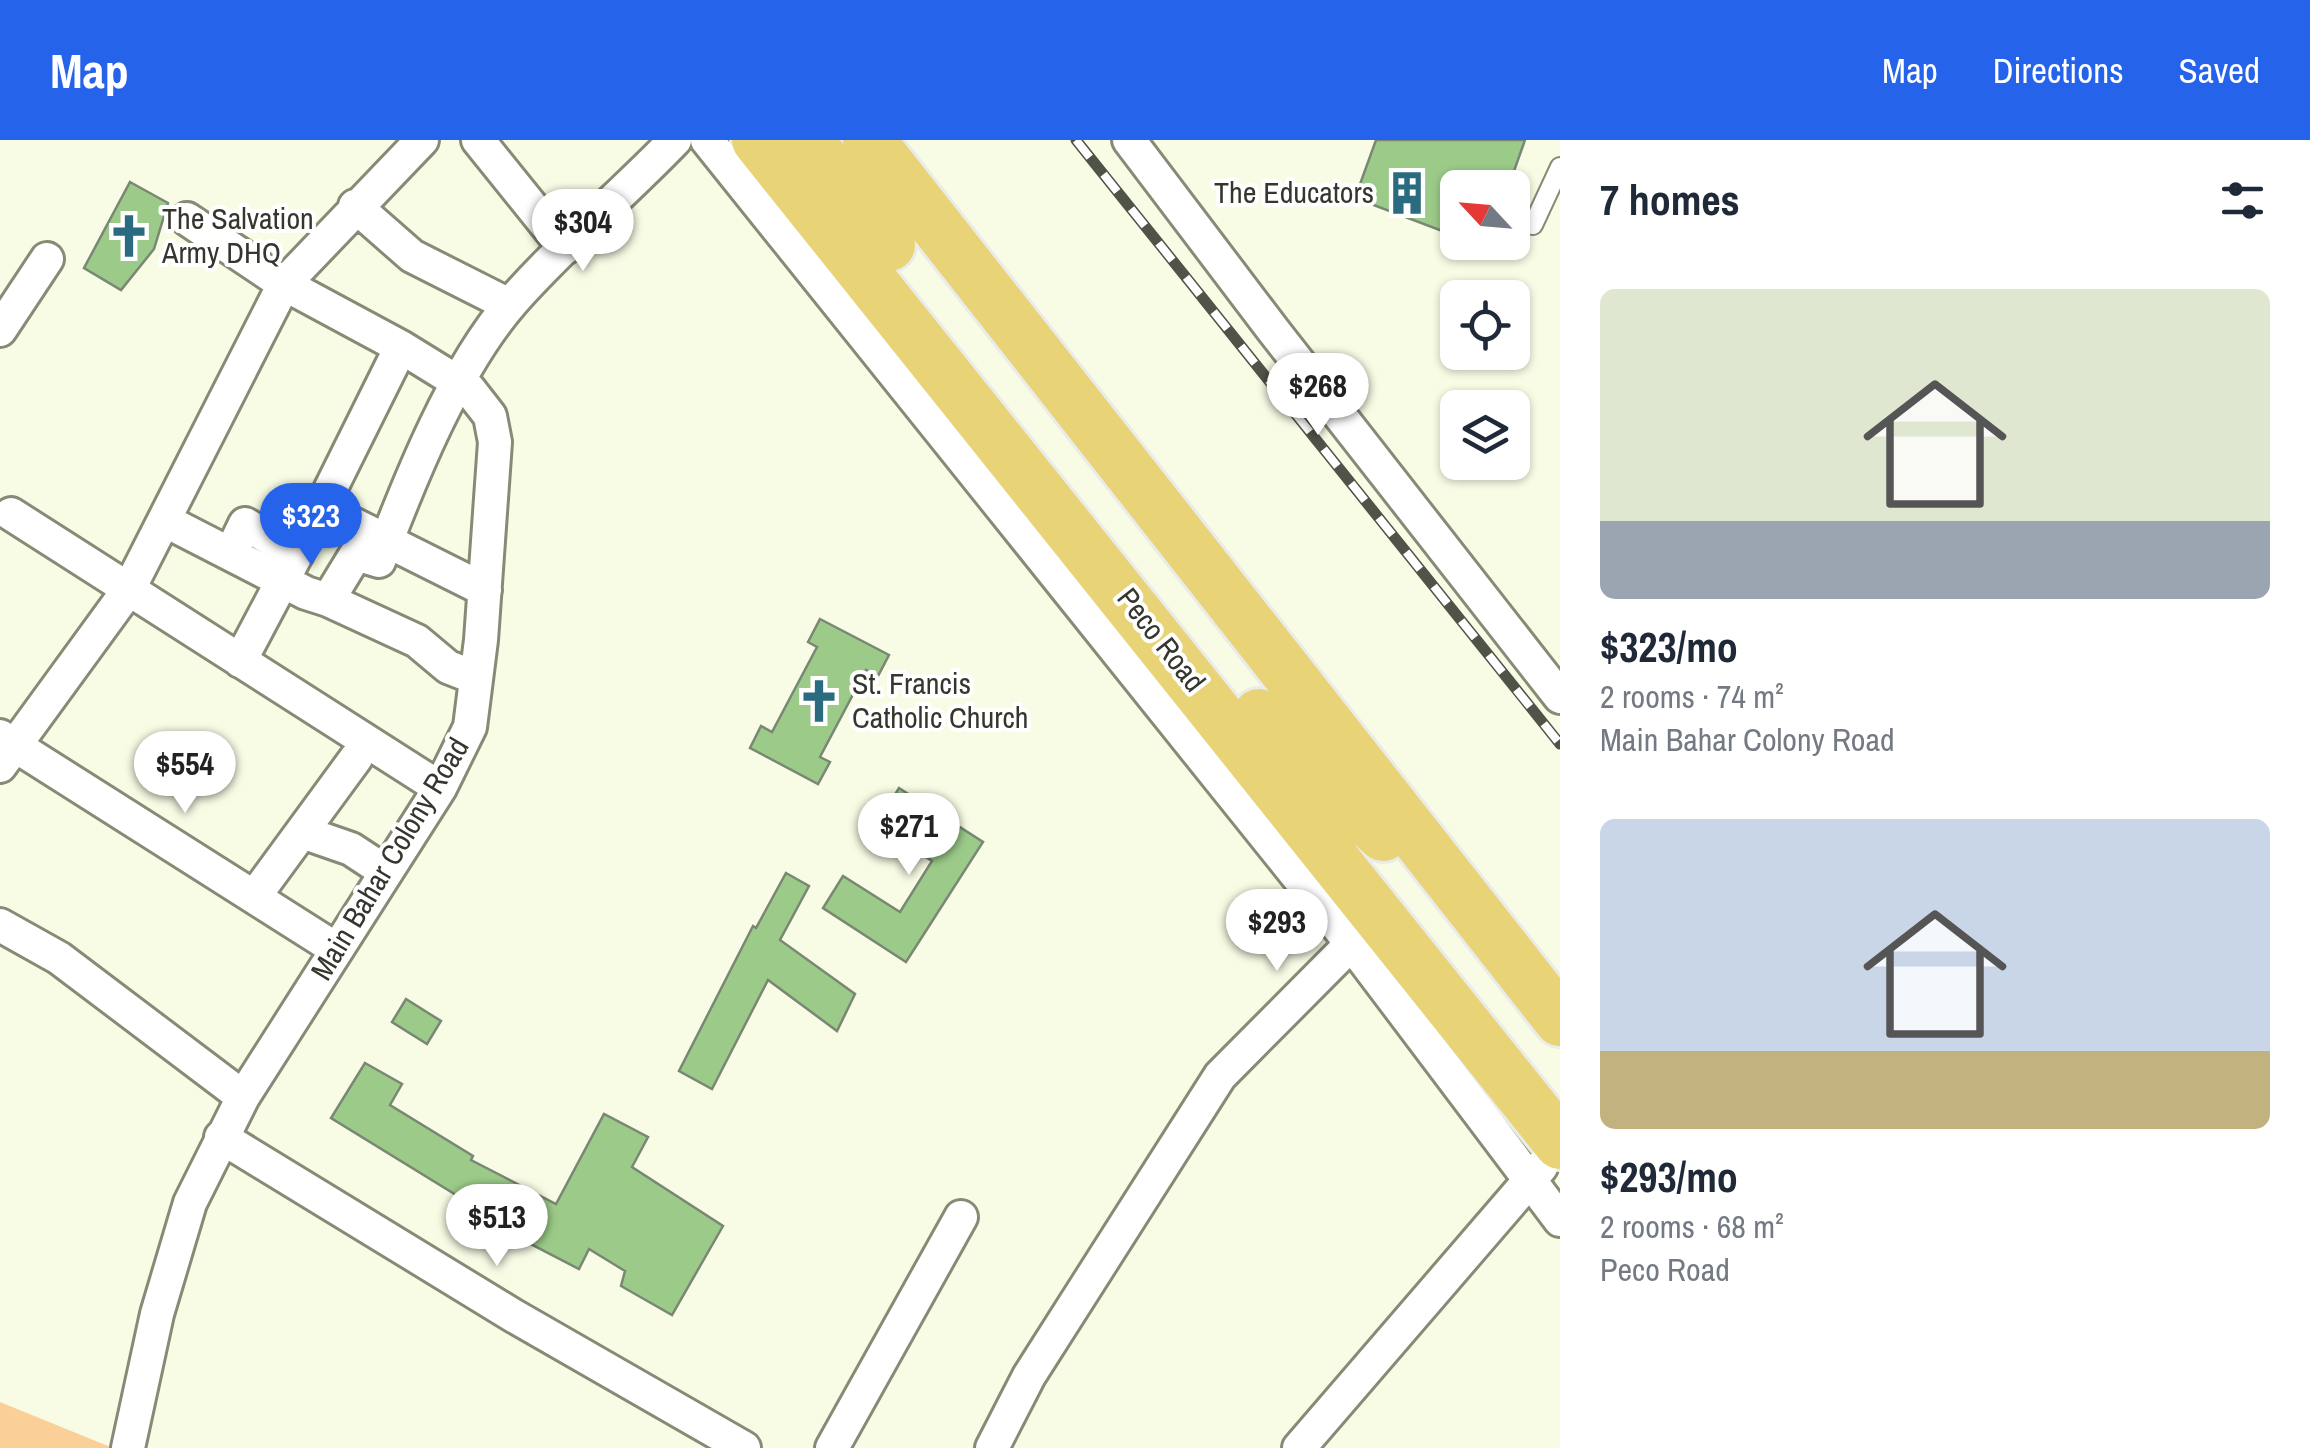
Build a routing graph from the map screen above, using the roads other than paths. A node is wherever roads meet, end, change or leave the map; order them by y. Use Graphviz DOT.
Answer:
graph roads {
  1 [pos="422,140"];
  2 [pos="478,140"];
  3 [pos="676,140"];
  4 [pos="707,140"];
  5 [pos="758,140"];
  6 [pos="807,140"];
  7 [pos="869,140"];
  8 [pos="1129,140"];
  9 [pos="1560,167"];
  10 [pos="355,206"];
  11 [pos="188,219"];
  12 [pos="1533,225"];
  13 [pos="565,248"];
  14 [pos="47,259"];
  15 [pos="284,284"];
  16 [pos="509,305"];
  17 [pos="0,330"];
  18 [pos="401,347"];
  19 [pos="459,383"];
  20 [pos="1017,495"];
  21 [pos="321,508"];
  22 [pos="11,514"];
  23 [pos="164,520"];
  24 [pos="386,540"];
  25 [pos="290,568"];
  26 [pos="129,590"];
  27 [pos="485,590"];
  28 [pos="328,600"];
  29 [pos="240,660"];
  30 [pos="476,678"];
  31 [pos="1560,697"];
  32 [pos="4,748"];
  33 [pos="356,758"];
  34 [pos="440,788"];
  35 [pos="302,832"];
  36 [pos="386,872"];
  37 [pos="254,897"];
  38 [pos="0,926"];
  39 [pos="1365,930"];
  40 [pos="1490,932"];
  41 [pos="336,950"];
  42 [pos="1560,1020"];
  43 [pos="243,1096"];
  44 [pos="222,1137"];
  45 [pos="1550,1156"];
  46 [pos="962,1217"];
  47 [pos="1560,1220"];
  48 [pos="128,1448"];
  49 [pos="744,1448"];
  50 [pos="832,1448"];
  51 [pos="992,1448"];
  52 [pos="1299,1448"];
  1 -- 10 [label="street"];
  2 -- 13 [label="street"];
  3 -- 13 [label="street"];
  4 -- 20 [label="street"];
  5 -- 20 [label="main road, Peco Road"];
  6 -- 40 [label="main road"];
  7 -- 40 [label="main road"];
  8 -- 31 [label="street"];
  9 -- 12 [label="lane"];
  10 -- 15 [label="street"];
  10 -- 16 [label="street"];
  11 -- 15 [label="street, Main Bahar Colony Road"];
  13 -- 16 [label="street"];
  14 -- 17 [label="street"];
  15 -- 18 [label="street, Main Bahar Colony Road"];
  15 -- 23 [label="street"];
  16 -- 19 [label="street"];
  18 -- 19 [label="street, Main Bahar Colony Road"];
  18 -- 21 [label="street"];
  19 -- 24 [label="street"];
  19 -- 27 [label="street, Main Bahar Colony Road"];
  20 -- 39 [label="main road, Peco Road"];
  21 -- 24 [label="street"];
  21 -- 25 [label="street"];
  22 -- 26 [label="street"];
  23 -- 25 [label="street"];
  23 -- 26 [label="street"];
  24 -- 27 [label="street"];
  24 -- 28 [label="street"];
  25 -- 28 [label="street"];
  25 -- 29 [label="street"];
  26 -- 29 [label="street"];
  26 -- 32 [label="street"];
  27 -- 30 [label="street, Main Bahar Colony Road"];
  28 -- 30 [label="street"];
  29 -- 34 [label="street"];
  30 -- 34 [label="street, Main Bahar Colony Road"];
  32 -- 37 [label="street"];
  33 -- 35 [label="street"];
  34 -- 36 [label="street, Main Bahar Colony Road"];
  35 -- 36 [label="street"];
  35 -- 37 [label="street"];
  36 -- 41 [label="street, Main Bahar Colony Road"];
  37 -- 41 [label="street"];
  38 -- 43 [label="street"];
  39 -- 45 [label="main road, Peco Road"];
  39 -- 51 [label="street"];
  40 -- 42 [label="main road"];
  41 -- 43 [label="street, Main Bahar Colony Road"];
  43 -- 44 [label="street, Main Bahar Colony Road"];
  44 -- 48 [label="street, Main Bahar Colony Road"];
  44 -- 49 [label="street"];
  45 -- 47 [label="street"];
  45 -- 52 [label="street"];
  46 -- 50 [label="street"];
}
